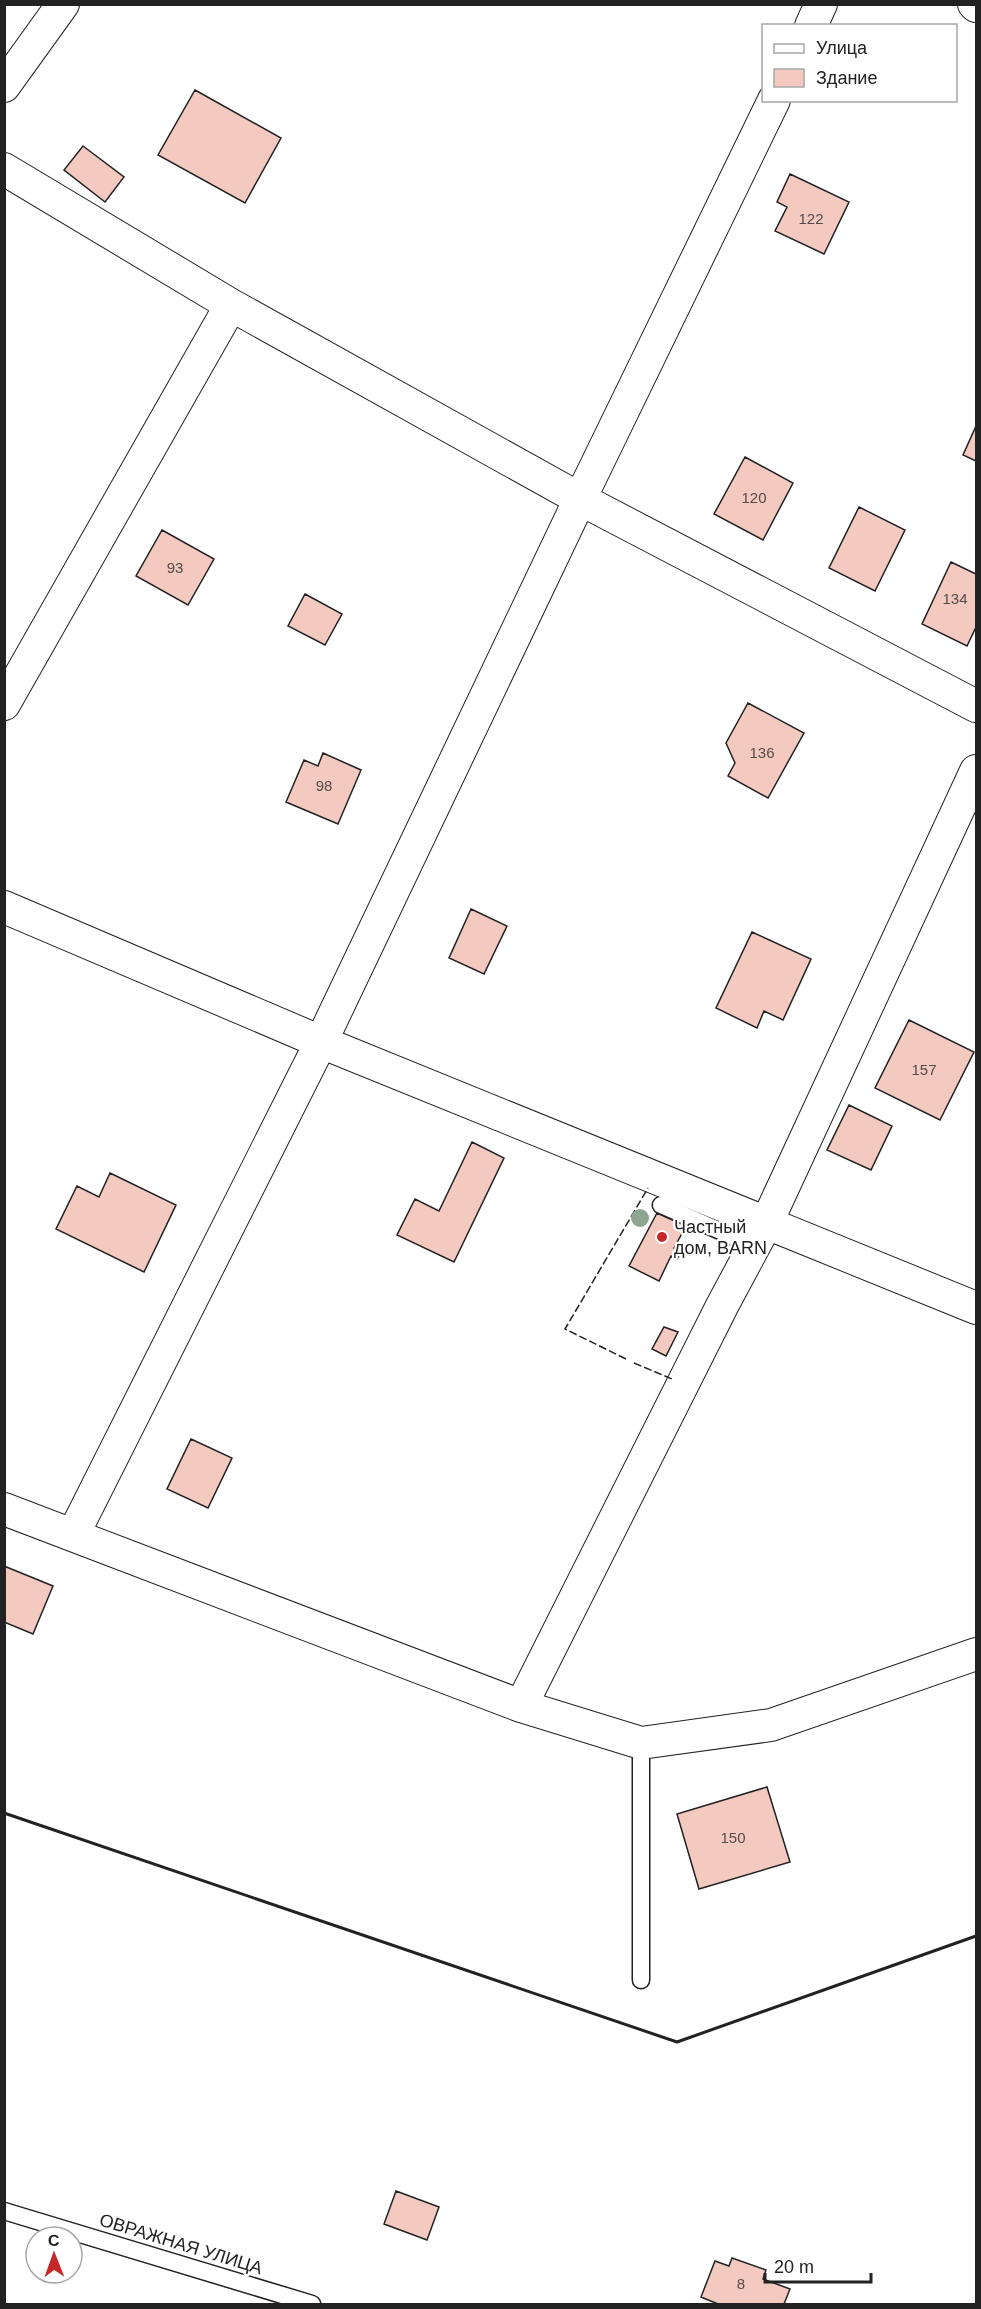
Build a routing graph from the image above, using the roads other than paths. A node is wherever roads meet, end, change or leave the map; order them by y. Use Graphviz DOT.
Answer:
graph roads {
  1 [pos="63,4"];
  2 [pos="821,4"];
  3 [pos="812,24"];
  4 [pos="4,86"];
  5 [pos="773,102"];
  6 [pos="4,169"];
  7 [pos="231,305"];
  8 [pos="580,499"];
  9 [pos="4,704"];
  10 [pos="976,706"];
  11 [pos="976,771"];
  12 [pos="4,907"];
  13 [pos="321,1042"];
  14 [pos="661,1205"];
  15 [pos="767,1222"];
  16 [pos="976,1308"];
  17 [pos="4,1509"];
  18 [pos="73,1535"];
  19 [pos="976,1654"];
  20 [pos="521,1706"];
  21 [pos="641,1743"];
  22 [pos="641,1980"];
  23 [pos="4,2211"];
  24 [pos="312,2304"];
  1 -- 4 [label="street"];
  2 -- 3 [label="street"];
  5 -- 8 [label="street"];
  6 -- 7 [label="street"];
  7 -- 8 [label="street"];
  7 -- 9 [label="street"];
  8 -- 10 [label="street"];
  8 -- 13 [label="street"];
  11 -- 15 [label="street"];
  12 -- 13 [label="street"];
  13 -- 15 [label="street"];
  13 -- 18 [label="street"];
  14 -- 15 [label="lane"];
  15 -- 16 [label="street"];
  15 -- 20 [label="street"];
  17 -- 18 [label="street"];
  18 -- 20 [label="street"];
  19 -- 21 [label="street"];
  20 -- 21 [label="street"];
  21 -- 22 [label="lane"];
  23 -- 24 [label="lane, ОВРАЖНАЯ УЛИЦА"];
}
